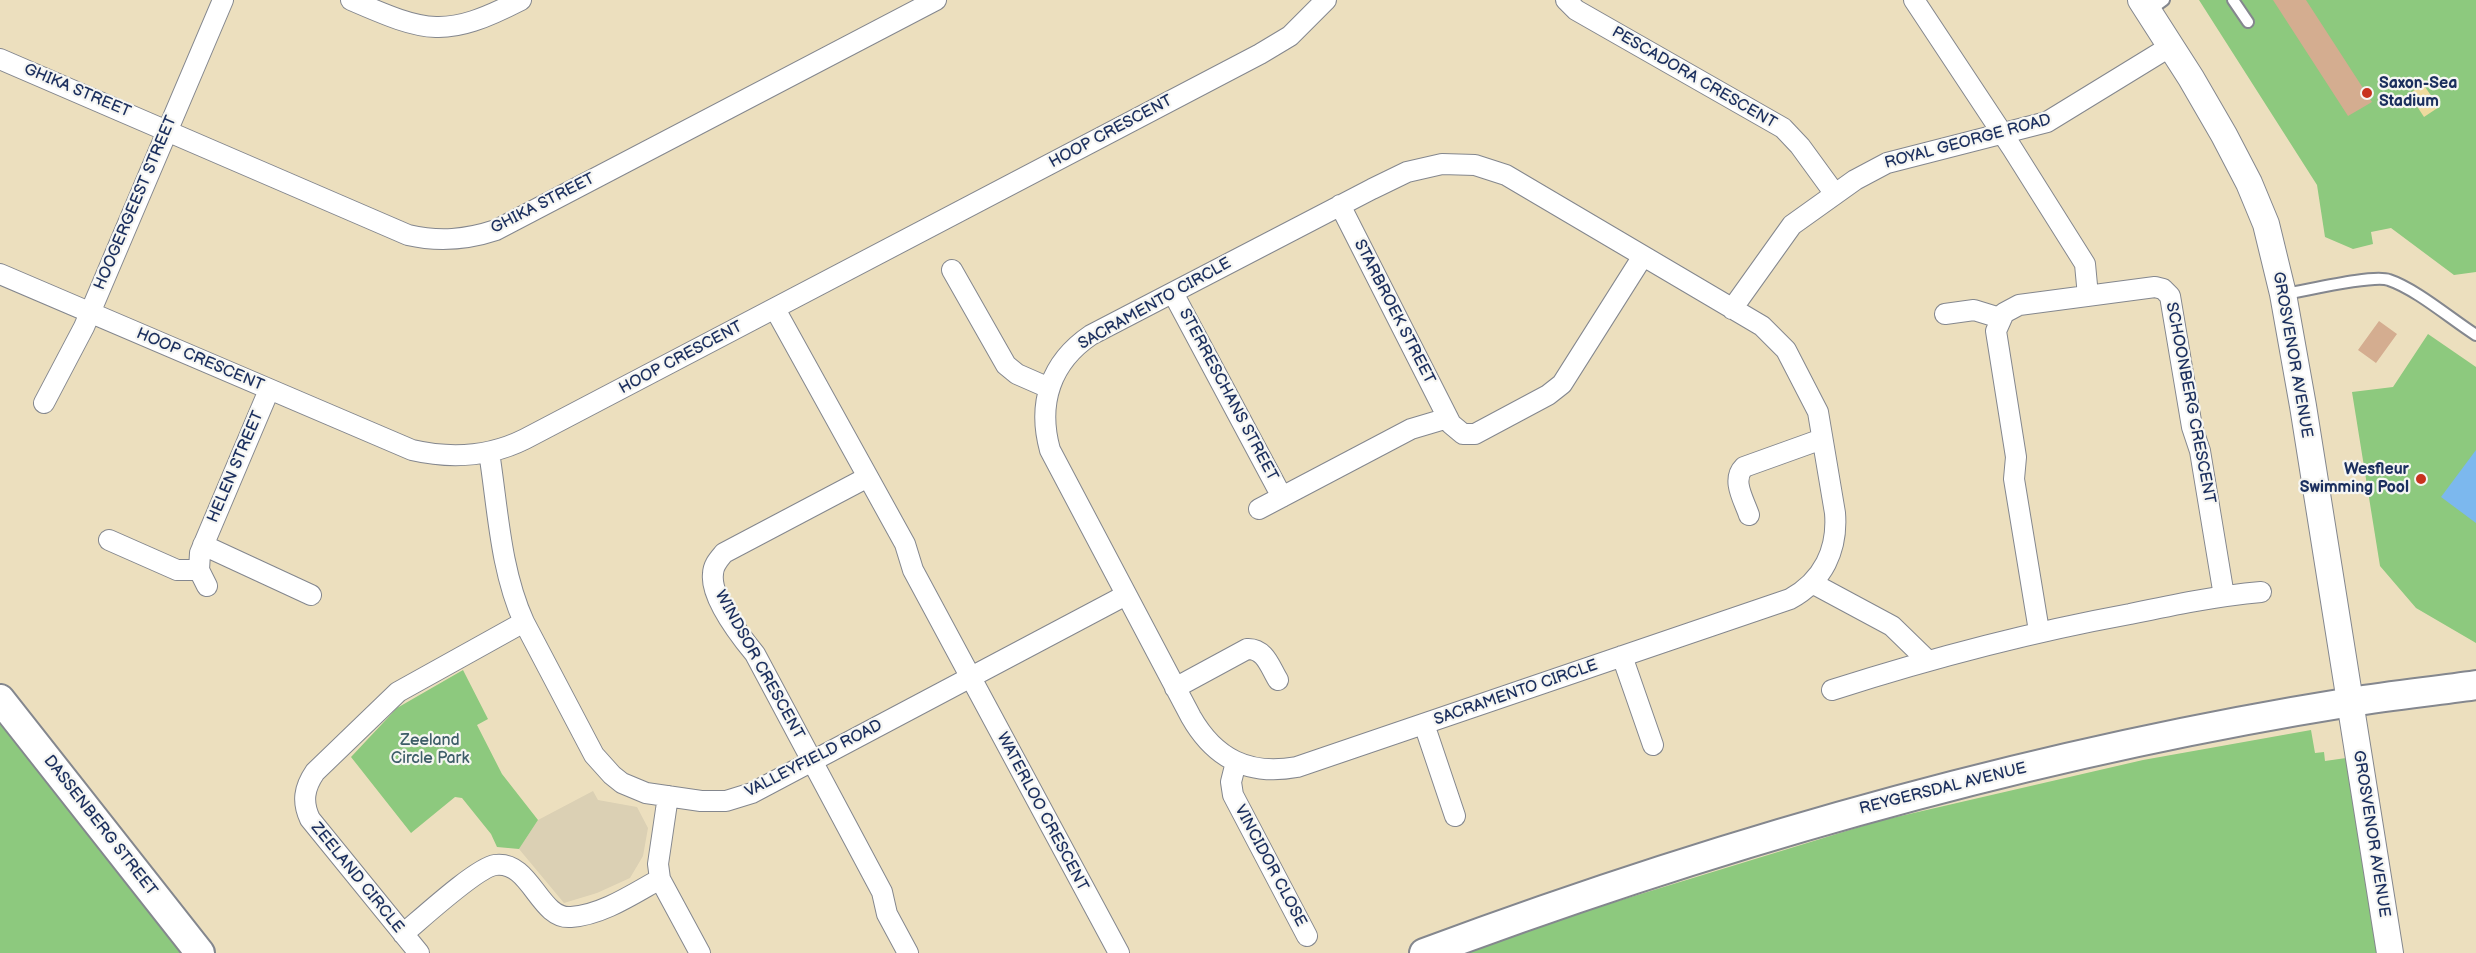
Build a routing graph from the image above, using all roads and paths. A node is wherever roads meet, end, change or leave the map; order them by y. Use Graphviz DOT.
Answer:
graph roads {
  1 [pos="223,0"];
  2 [pos="351,0"];
  3 [pos="521,0"];
  4 [pos="936,0"];
  5 [pos="1326,0"];
  6 [pos="1566,0"];
  7 [pos="1914,0"];
  8 [pos="2233,0"];
  9 [pos="2151,4"];
  10 [pos="2248,22"];
  11 [pos="2171,46"];
  12 [pos="0,59"];
  13 [pos="167,130"];
  14 [pos="2003,134"];
  15 [pos="1835,194"];
  16 [pos="1340,206"];
  17 [pos="1643,256"];
  18 [pos="952,270"];
  19 [pos="0,274"];
  20 [pos="1173,293"];
  21 [pos="2283,294"];
  22 [pos="2088,296"];
  23 [pos="775,309"];
  24 [pos="1732,309"];
  25 [pos="89,313"];
  26 [pos="1945,314"];
  27 [pos="2000,318"];
  28 [pos="2476,335"];
  29 [pos="1048,388"];
  30 [pos="269,390"];
  31 [pos="44,404"];
  32 [pos="1448,418"];
  33 [pos="1822,439"];
  34 [pos="489,452"];
  35 [pos="868,477"];
  36 [pos="1282,497"];
  37 [pos="1259,509"];
  38 [pos="1749,515"];
  39 [pos="109,540"];
  40 [pos="203,545"];
  41 [pos="1812,583"];
  42 [pos="2261,592"];
  43 [pos="311,595"];
  44 [pos="1126,595"];
  45 [pos="2224,596"];
  46 [pos="524,622"];
  47 [pos="2039,631"];
  48 [pos="1623,656"];
  49 [pos="1927,660"];
  50 [pos="970,678"];
  51 [pos="1278,680"];
  52 [pos="2476,685"];
  53 [pos="1175,688"];
  54 [pos="1832,690"];
  55 [pos="0,699"];
  56 [pos="2351,702"];
  57 [pos="1424,724"];
  58 [pos="1653,745"];
  59 [pos="812,761"];
  60 [pos="1236,762"];
  61 [pos="668,796"];
  62 [pos="1455,816"];
  63 [pos="660,879"];
  64 [pos="403,934"];
  65 [pos="1307,936"];
  66 [pos="1112,951"];
  67 [pos="200,953"];
  68 [pos="419,953"];
  69 [pos="700,953"];
  70 [pos="908,953"];
  71 [pos="1424,953"];
  72 [pos="2390,953"];
  1 -- 13 [label="street, HOOGERGEEST STREET"];
  2 -- 3 [label="street"];
  4 -- 13 [label="street, GHIKA STREET"];
  5 -- 23 [label="street, HOOP CRESCENT"];
  6 -- 15 [label="street, PESCADORA CRESCENT"];
  7 -- 14 [label="street"];
  8 -- 10 [label="lane"];
  9 -- 11 [label="street, GROSVENOR AVENUE"];
  11 -- 14 [label="street, ROYAL GEORGE ROAD"];
  11 -- 21 [label="street, GROSVENOR AVENUE"];
  12 -- 13 [label="street, GHIKA STREET"];
  13 -- 25 [label="street, HOOGERGEEST STREET"];
  14 -- 15 [label="street, ROYAL GEORGE ROAD"];
  14 -- 22 [label="street"];
  15 -- 24 [label="street, ROYAL GEORGE ROAD"];
  16 -- 17 [label="street, SACRAMENTO CIRCLE"];
  16 -- 20 [label="street, SACRAMENTO CIRCLE"];
  16 -- 32 [label="street, STARBROEK STREET"];
  17 -- 24 [label="street, SACRAMENTO CIRCLE"];
  17 -- 32 [label="street"];
  18 -- 29 [label="street"];
  19 -- 25 [label="street, HOOP CRESCENT"];
  20 -- 29 [label="street, SACRAMENTO CIRCLE"];
  20 -- 36 [label="street, STERRESCHANS STREET"];
  21 -- 28 [label="lane"];
  21 -- 56 [label="street, GROSVENOR AVENUE"];
  22 -- 27 [label="street, SCHOONBERG CRESCENT"];
  22 -- 45 [label="street, SCHOONBERG CRESCENT"];
  23 -- 34 [label="street, HOOP CRESCENT"];
  23 -- 35 [label="street"];
  24 -- 33 [label="street, SACRAMENTO CIRCLE"];
  25 -- 30 [label="street, HOOP CRESCENT"];
  25 -- 31 [label="street, HOOGERGEEST STREET"];
  26 -- 27 [label="street"];
  27 -- 47 [label="street"];
  29 -- 44 [label="street, SACRAMENTO CIRCLE"];
  30 -- 34 [label="street, HOOP CRESCENT"];
  30 -- 40 [label="street, HELEN STREET"];
  32 -- 36 [label="street, STERRESCHANS STREET"];
  33 -- 38 [label="street"];
  33 -- 41 [label="street, SACRAMENTO CIRCLE"];
  34 -- 46 [label="street, VALLEYFIELD ROAD"];
  35 -- 50 [label="street"];
  35 -- 59 [label="street, WINDSOR CRESCENT"];
  36 -- 37 [label="street, STERRESCHANS STREET"];
  39 -- 40 [label="street, HELEN STREET"];
  40 -- 43 [label="street, HELEN STREET"];
  41 -- 48 [label="street, SACRAMENTO CIRCLE"];
  41 -- 49 [label="street"];
  42 -- 45 [label="street"];
  44 -- 50 [label="street, VALLEYFIELD ROAD"];
  44 -- 53 [label="street, SACRAMENTO CIRCLE"];
  45 -- 47 [label="street"];
  46 -- 61 [label="street, VALLEYFIELD ROAD"];
  46 -- 64 [label="street, ZEELAND CIRCLE"];
  47 -- 49 [label="street"];
  48 -- 57 [label="street, SACRAMENTO CIRCLE"];
  48 -- 58 [label="street"];
  49 -- 54 [label="street"];
  50 -- 59 [label="street, VALLEYFIELD ROAD"];
  50 -- 66 [label="street, WATERLOO CRESCENT"];
  51 -- 53 [label="street"];
  52 -- 56 [label="main road, REYGERSDAL AVENUE"];
  53 -- 60 [label="street, SACRAMENTO CIRCLE"];
  55 -- 67 [label="main road, DASSENBERG STREET"];
  56 -- 71 [label="main road, REYGERSDAL AVENUE"];
  56 -- 72 [label="street, GROSVENOR AVENUE"];
  57 -- 60 [label="street, SACRAMENTO CIRCLE"];
  57 -- 62 [label="street"];
  59 -- 61 [label="street, VALLEYFIELD ROAD"];
  59 -- 70 [label="street"];
  60 -- 65 [label="street, VINCIDOR CLOSE"];
  61 -- 63 [label="street"];
  63 -- 64 [label="street"];
  63 -- 69 [label="street"];
  64 -- 68 [label="street, ZEELAND CIRCLE"];
}
